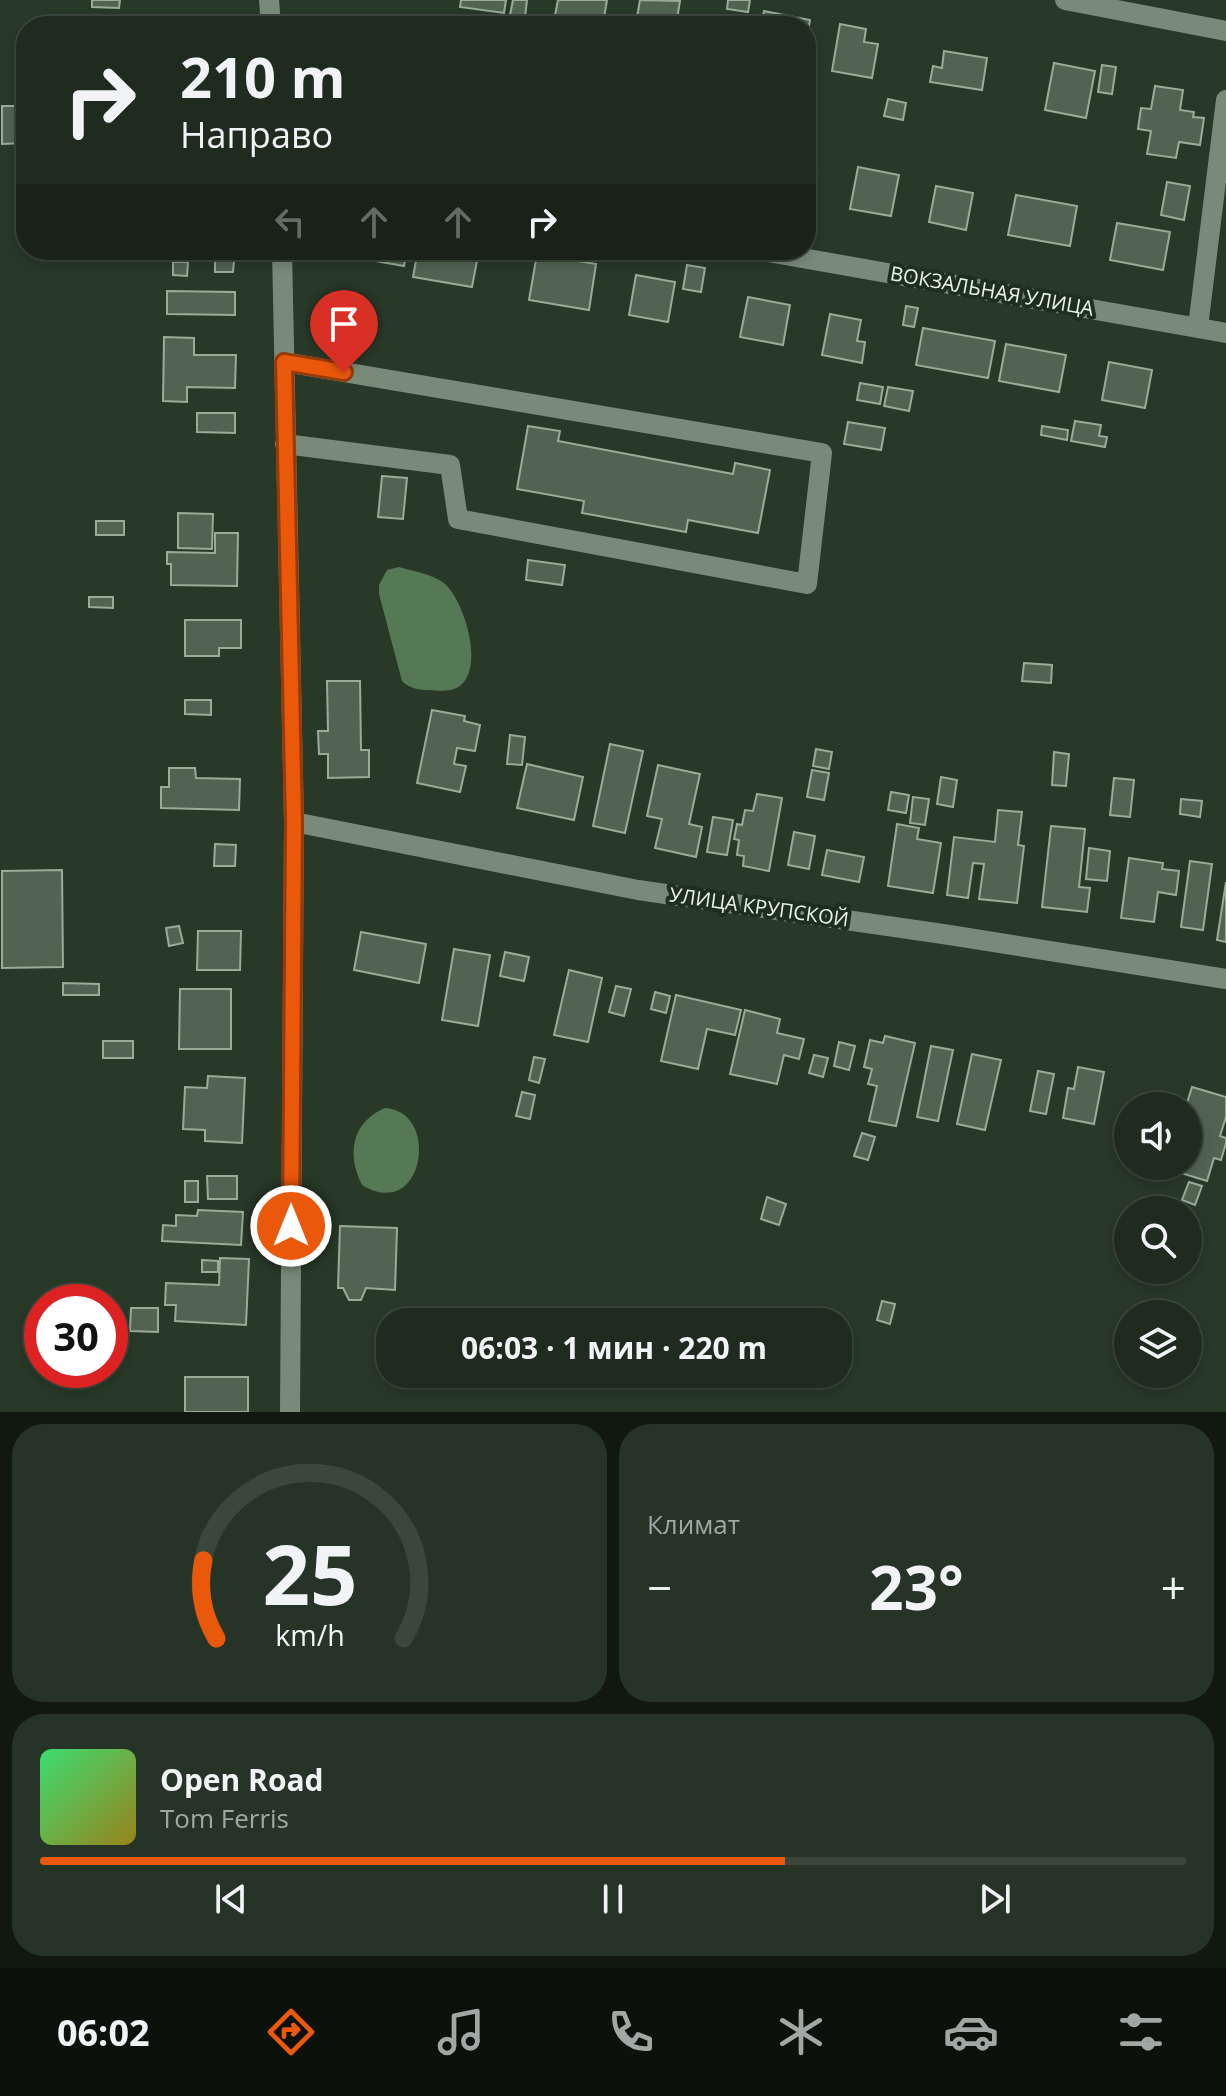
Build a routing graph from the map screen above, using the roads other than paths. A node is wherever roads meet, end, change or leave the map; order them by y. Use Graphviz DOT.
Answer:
graph roads {
  1 [pos="1065,0"];
  2 [pos="1226,31"];
  3 [pos="1226,100"];
  4 [pos="282,260"];
  5 [pos="814,260"];
  6 [pos="1198,327"];
  7 [pos="1226,333"];
  8 [pos="284,362"];
  9 [pos="285,444"];
  10 [pos="294,822"];
  11 [pos="1226,979"];
  12 [pos="290,1412"];
  1 -- 2 [label="street"];
  3 -- 6 [label="street"];
  4 -- 8 [label="street"];
  5 -- 6 [label="street, ВОКЗАЛЬНАЯ УЛИЦА"];
  6 -- 7 [label="street, ВОКЗАЛЬНАЯ УЛИЦА"];
  8 -- 9 [label="street"];
  8 -- 9 [label="street"];
  9 -- 10 [label="street"];
  10 -- 11 [label="street, УЛИЦА КРУПСКОЙ"];
  10 -- 12 [label="street"];
}
